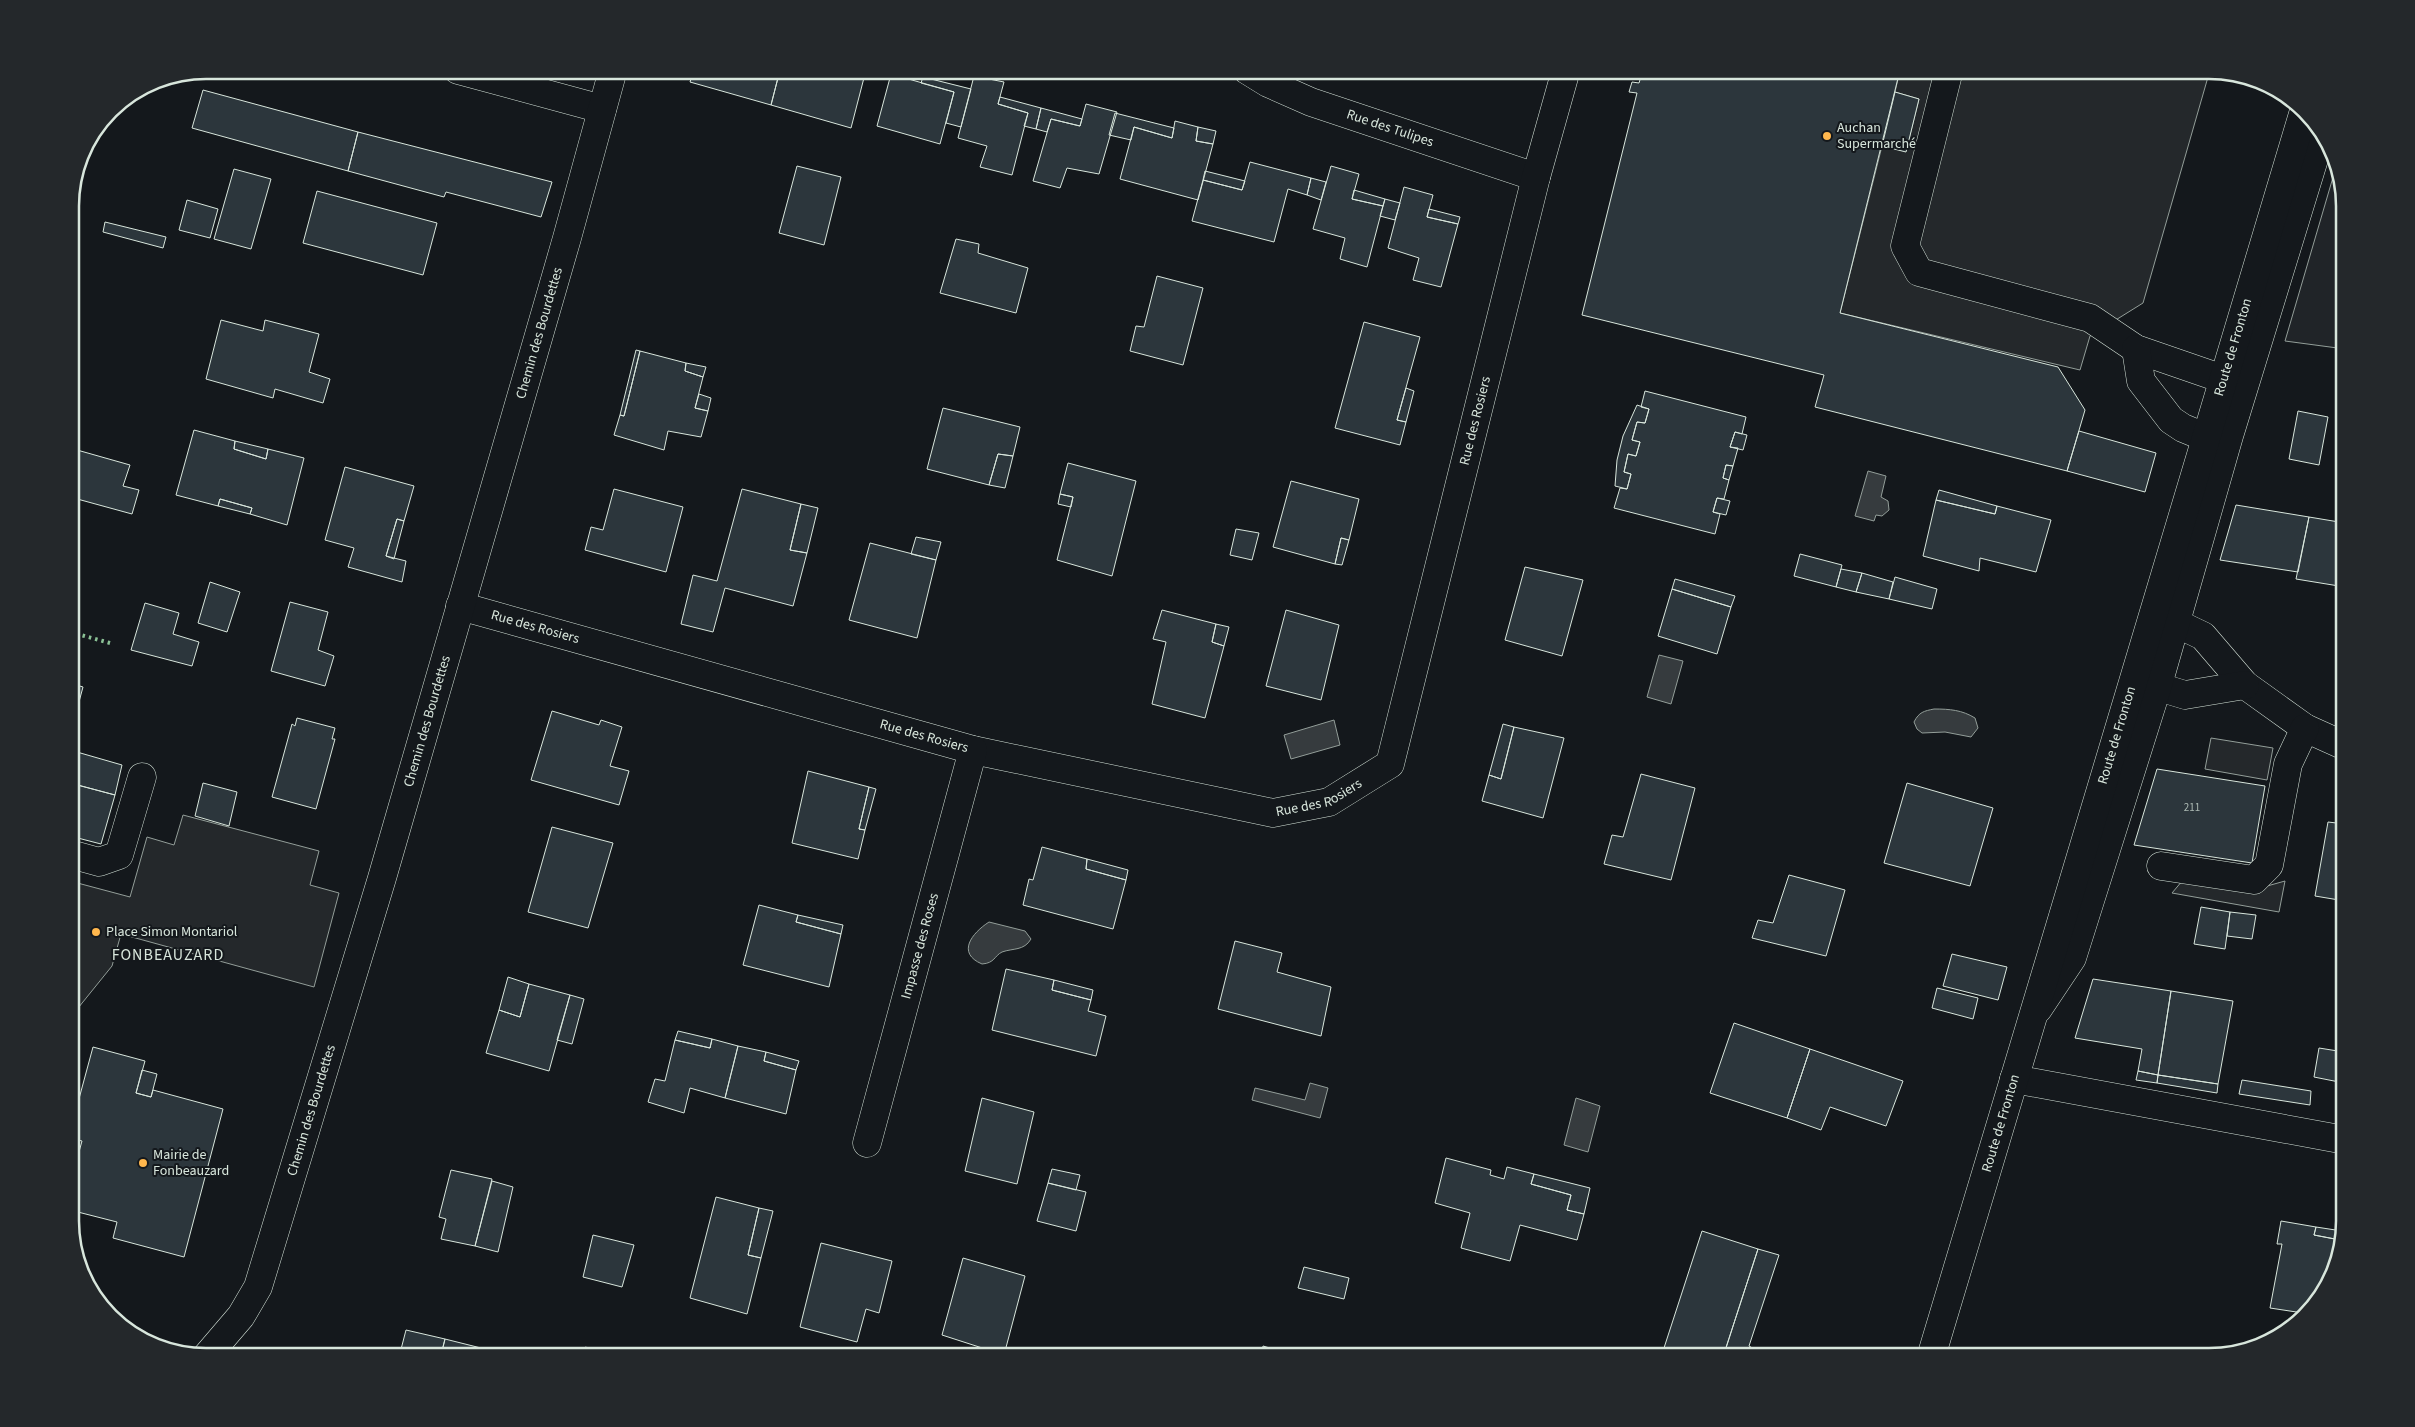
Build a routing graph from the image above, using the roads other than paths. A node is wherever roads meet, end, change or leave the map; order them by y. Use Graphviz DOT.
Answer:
graph roads {
  1 [pos="491,79"];
  2 [pos="610,79"];
  3 [pos="1262,79"];
  4 [pos="1563,79"];
  5 [pos="1947,79"];
  6 [pos="602,109"];
  7 [pos="2302,119"];
  8 [pos="2319,142"];
  9 [pos="1536,177"];
  10 [pos="2136,350"];
  11 [pos="2223,379"];
  12 [pos="2206,437"];
  13 [pos="460,606"];
  14 [pos="2164,617"];
  15 [pos="2146,684"];
  16 [pos="2244,685"];
  17 [pos="2305,728"];
  18 [pos="2336,742"];
  19 [pos="973,750"];
  20 [pos="142,777"];
  21 [pos="79,856"];
  22 [pos="2160,866"];
  23 [pos="2014,1079"];
  24 [pos="2336,1138"];
  25 [pos="866,1143"];
  26 [pos="214,1348"];
  27 [pos="1933,1348"];
  1 -- 6 [label="street"];
  2 -- 6 [label="street, Chemin des Bourdettes"];
  3 -- 9 [label="street, Rue des Tulipes"];
  4 -- 9 [label="street, Rue des Rosiers"];
  5 -- 10 [label="street"];
  6 -- 13 [label="street, Chemin des Bourdettes"];
  7 -- 11 [label="street, Route de Fronton"];
  8 -- 14 [label="street"];
  9 -- 19 [label="street, Rue des Rosiers"];
  10 -- 11 [label="street"];
  10 -- 12 [label="street"];
  11 -- 12 [label="street, Route de Fronton"];
  12 -- 14 [label="street, Route de Fronton"];
  13 -- 19 [label="street, Rue des Rosiers"];
  13 -- 26 [label="street, Chemin des Bourdettes"];
  14 -- 15 [label="street, Route de Fronton"];
  14 -- 16 [label="street"];
  15 -- 16 [label="street"];
  15 -- 23 [label="street, Route de Fronton"];
  16 -- 17 [label="street"];
  17 -- 18 [label="street"];
  17 -- 22 [label="street"];
  19 -- 25 [label="street, Impasse des Roses"];
  20 -- 21 [label="street"];
  23 -- 24 [label="street"];
  23 -- 27 [label="street, Route de Fronton"];
}
